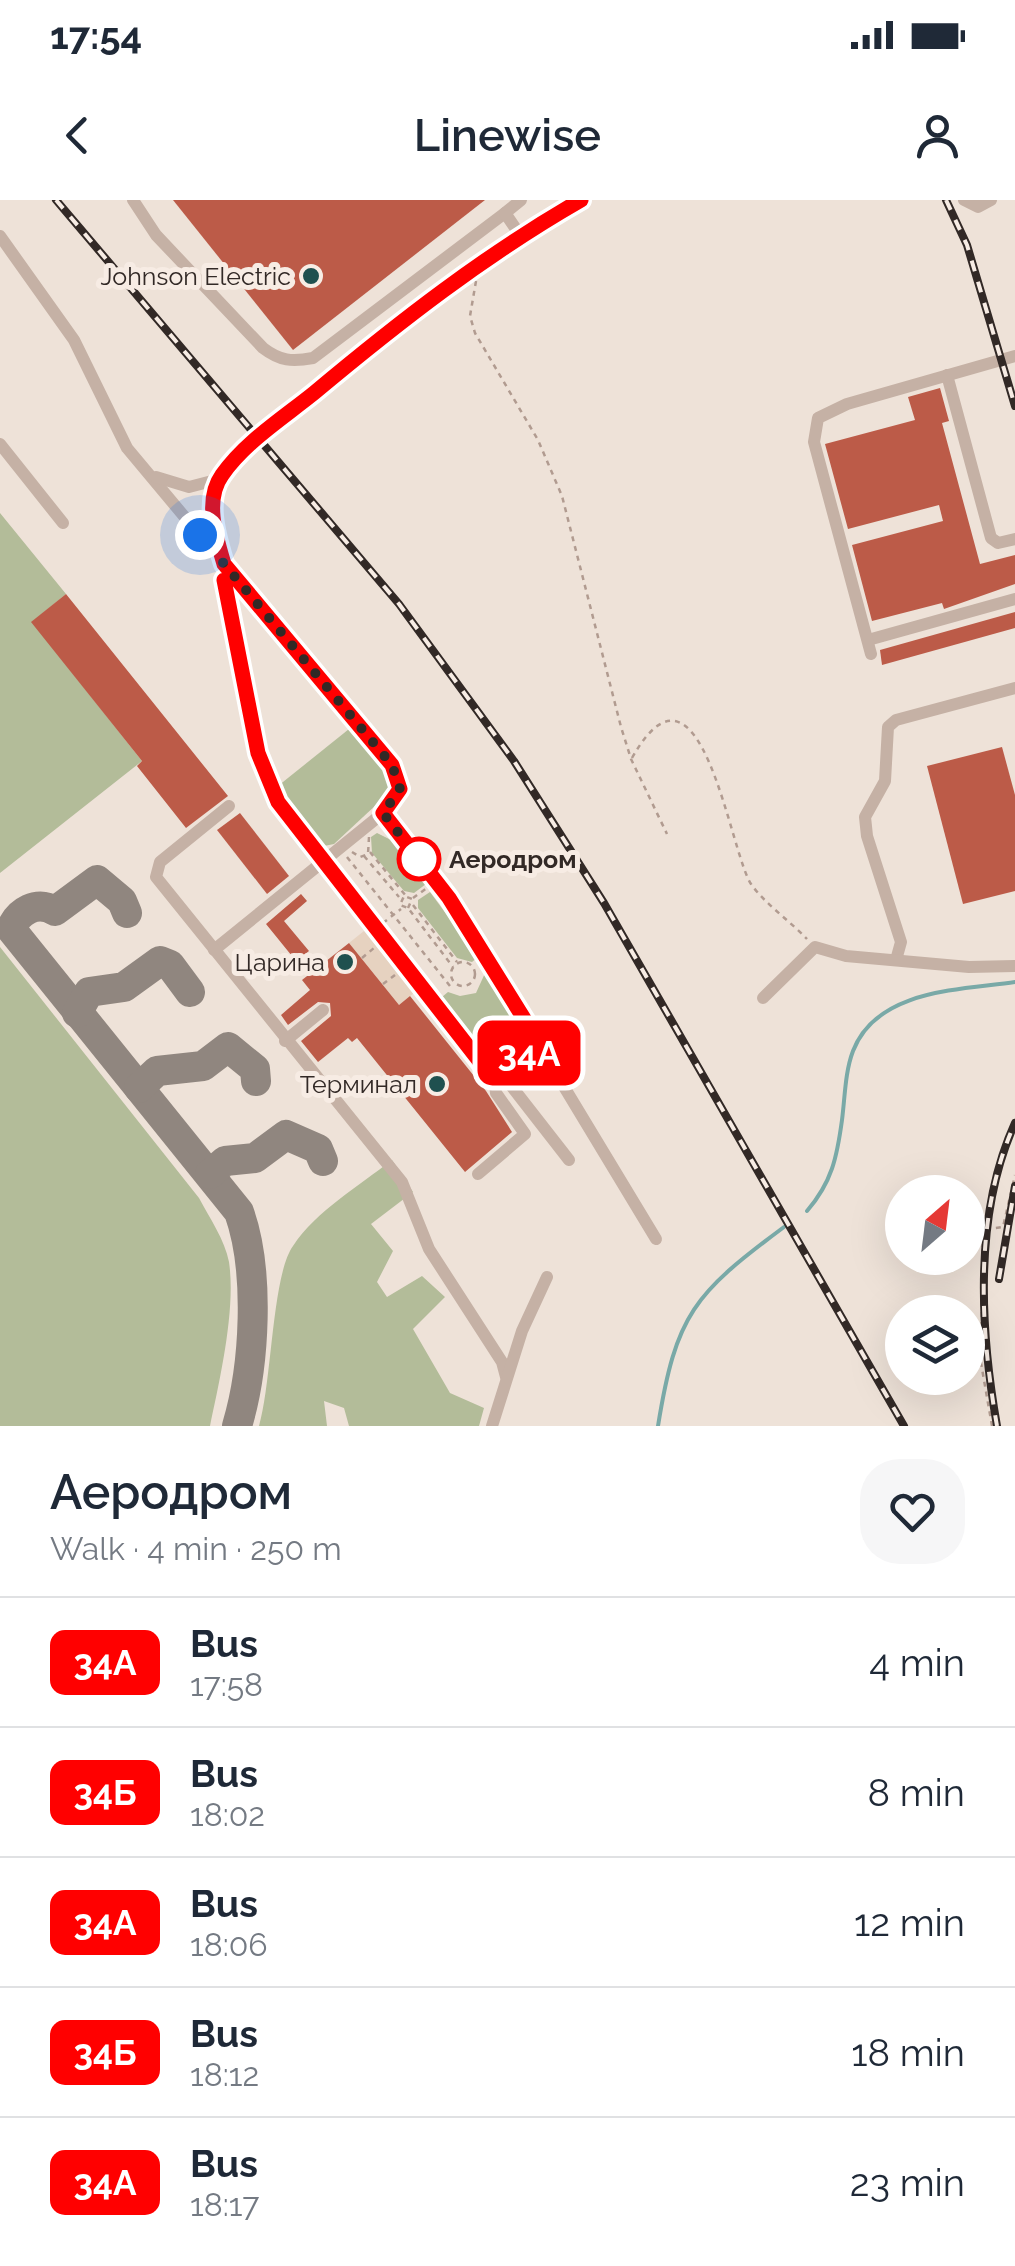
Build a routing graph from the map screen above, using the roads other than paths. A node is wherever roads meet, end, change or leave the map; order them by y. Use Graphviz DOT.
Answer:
graph roads {
  1 [pos="133,200"];
  2 [pos="521,200"];
  3 [pos="581,200"];
  4 [pos="964,200"];
  5 [pos="991,200"];
  6 [pos="505,213"];
  7 [pos="520,235"];
  8 [pos="0,236"];
  9 [pos="1015,356"];
  10 [pos="947,376"];
  11 [pos="0,444"];
  12 [pos="149,474"];
  13 [pos="221,476"];
  14 [pos="63,523"];
  15 [pos="1015,539"];
  16 [pos="224,564"];
  17 [pos="1015,600"];
  18 [pos="1015,688"];
  19 [pos="229,806"];
  20 [pos="383,813"];
  21 [pos="324,864"];
  22 [pos="214,950"];
  23 [pos="896,960"];
  24 [pos="1015,966"];
  25 [pos="763,998"];
  26 [pos="322,1010"];
  27 [pos="285,1041"];
  28 [pos="537,1042"];
  29 [pos="498,1075"];
  30 [pos="569,1160"];
  31 [pos="478,1174"];
  32 [pos="656,1240"];
  33 [pos="547,1277"];
  34 [pos="506,1377"];
  35 [pos="492,1426"];
  1 -- 6 [label="street"];
  2 -- 6 [label="street"];
  3 -- 7 [label="street"];
  4 -- 5 [label="street"];
  6 -- 7 [label="street"];
  7 -- 13 [label="street"];
  8 -- 12 [label="street"];
  9 -- 10 [label="street"];
  10 -- 15 [label="street"];
  10 -- 17 [label="street"];
  11 -- 14 [label="street"];
  12 -- 13 [label="street"];
  12 -- 16 [label="street"];
  13 -- 16 [label="street"];
  16 -- 20 [label="street"];
  16 -- 21 [label="street"];
  18 -- 23 [label="street"];
  19 -- 22 [label="street"];
  20 -- 21 [label="street"];
  20 -- 28 [label="street"];
  21 -- 22 [label="street"];
  21 -- 29 [label="street"];
  22 -- 27 [label="street"];
  23 -- 24 [label="street"];
  23 -- 25 [label="street"];
  26 -- 27 [label="street"];
  27 -- 34 [label="street"];
  28 -- 29 [label="street"];
  28 -- 32 [label="street"];
  29 -- 30 [label="street"];
  29 -- 31 [label="street"];
  33 -- 34 [label="street"];
  34 -- 35 [label="street"];
}
